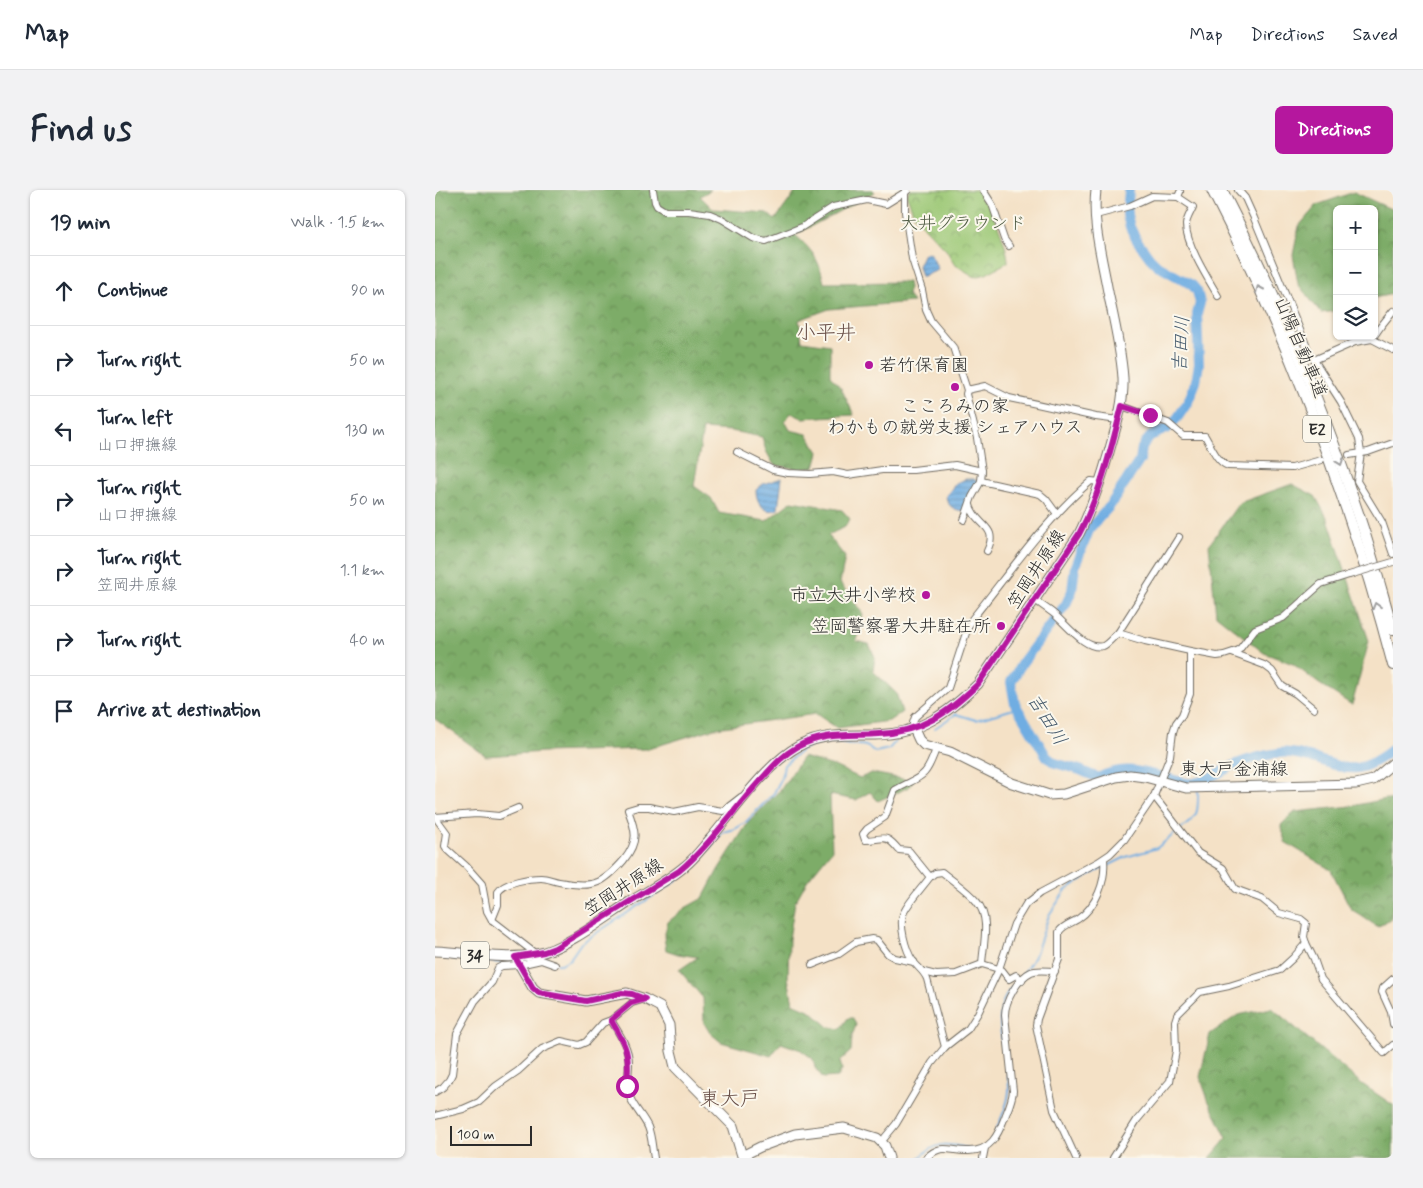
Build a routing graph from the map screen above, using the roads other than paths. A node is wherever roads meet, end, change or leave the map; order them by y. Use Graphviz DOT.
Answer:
graph roads {
  1 [pos="653,190"];
  2 [pos="983,190"];
  3 [pos="1096,190"];
  4 [pos="1212,190"];
  5 [pos="1222,190"];
  6 [pos="1238,190"];
  7 [pos="906,191"];
  8 [pos="1180,192"];
  9 [pos="1227,210"];
  10 [pos="1095,215"];
  11 [pos="1009,246"];
  12 [pos="1218,296"];
  13 [pos="1393,311"];
  14 [pos="1378,331"];
  15 [pos="1367,340"];
  16 [pos="1375,340"];
  17 [pos="1393,350"];
  18 [pos="1314,360"];
  19 [pos="967,390"];
  20 [pos="1122,406"];
  21 [pos="1118,420"];
  22 [pos="1393,443"];
  23 [pos="737,452"];
  24 [pos="1361,453"];
  25 [pos="1349,454"];
  26 [pos="1321,460"];
  27 [pos="982,471"];
  28 [pos="981,481"];
  29 [pos="1100,482"];
  30 [pos="970,505"];
  31 [pos="1057,514"];
  32 [pos="964,520"];
  33 [pos="1179,537"];
  34 [pos="987,551"];
  35 [pos="1393,554"];
  36 [pos="1393,562"];
  37 [pos="1035,600"];
  38 [pos="1393,630"];
  39 [pos="1118,633"];
  40 [pos="1190,651"];
  41 [pos="1232,653"];
  42 [pos="1393,665"];
  43 [pos="1315,709"];
  44 [pos="914,729"];
  45 [pos="936,749"];
  46 [pos="1393,763"];
  47 [pos="1161,778"];
  48 [pos="747,795"];
  49 [pos="1153,796"];
  50 [pos="518,808"];
  51 [pos="436,818"];
  52 [pos="1104,864"];
  53 [pos="930,877"];
  54 [pos="492,920"];
  55 [pos="1306,943"];
  56 [pos="435,951"];
  57 [pos="536,954"];
  58 [pos="517,961"];
  59 [pos="914,962"];
  60 [pos="982,964"];
  61 [pos="555,965"];
  62 [pos="812,965"];
  63 [pos="999,969"];
  64 [pos="924,972"];
  65 [pos="1055,972"];
  66 [pos="1020,978"];
  67 [pos="1393,978"];
  68 [pos="645,999"];
  69 [pos="611,1020"];
  70 [pos="1393,1024"];
  71 [pos="1393,1045"];
  72 [pos="945,1047"];
  73 [pos="435,1092"];
  74 [pos="435,1116"];
  75 [pos="882,1142"];
  76 [pos="985,1148"];
  77 [pos="740,1157"];
  78 [pos="653,1158"];
  79 [pos="889,1158"];
  80 [pos="926,1158"];
  81 [pos="983,1158"];
  82 [pos="1077,1158"];
  83 [pos="1113,1158"];
  1 -- 7 [label="street"];
  2 -- 11 [label="street"];
  3 -- 10 [label="main road, 笠岡井原線 / 34"];
  4 -- 9 [label="highway, 山陽自動車道 / E2"];
  5 -- 9 [label="highway, 山陽自動車道 / E2"];
  6 -- 18 [label="street"];
  7 -- 19 [label="street"];
  8 -- 10 [label="street"];
  8 -- 12 [label="street"];
  9 -- 38 [label="highway, 山陽自動車道 / E2, one-way"];
  42 -- 9 [label="highway, 山陽自動車道 / E2, one-way"];
  10 -- 20 [label="main road, 笠岡井原線 / 34"];
  13 -- 14 [label="street"];
  15 -- 18 [label="street"];
  16 -- 17 [label="street"];
  18 -- 24 [label="street"];
  19 -- 21 [label="street"];
  19 -- 27 [label="street"];
  20 -- 21 [label="main road, 笠岡井原線 / 34"];
  20 -- 26 [label="street"];
  21 -- 29 [label="main road, 笠岡井原線 / 34"];
  22 -- 24 [label="street"];
  23 -- 27 [label="street"];
  24 -- 25 [label="street"];
  24 -- 35 [label="street"];
  27 -- 28 [label="street"];
  28 -- 30 [label="street"];
  28 -- 31 [label="street"];
  29 -- 31 [label="street"];
  29 -- 37 [label="main road, 笠岡井原線 / 34"];
  30 -- 32 [label="street"];
  30 -- 34 [label="street"];
  31 -- 44 [label="street"];
  33 -- 39 [label="street"];
  36 -- 41 [label="street, bridge"];
  37 -- 39 [label="street"];
  37 -- 44 [label="main road, 笠岡井原線 / 34"];
  39 -- 40 [label="street"];
  40 -- 41 [label="street"];
  40 -- 47 [label="street"];
  41 -- 43 [label="street"];
  44 -- 45 [label="main road, 東大戸金浦線"];
  44 -- 48 [label="main road, 笠岡井原線 / 34"];
  45 -- 47 [label="main road, 東大戸金浦線"];
  45 -- 53 [label="street"];
  46 -- 47 [label="main road, 東大戸金浦線"];
  47 -- 49 [label="street"];
  48 -- 54 [label="street"];
  48 -- 57 [label="main road, 笠岡井原線 / 34"];
  49 -- 52 [label="street"];
  49 -- 55 [label="street"];
  50 -- 51 [label="street"];
  51 -- 54 [label="street"];
  52 -- 63 [label="street"];
  52 -- 65 [label="street"];
  53 -- 59 [label="street"];
  53 -- 60 [label="street"];
  54 -- 57 [label="street"];
  55 -- 71 [label="street"];
  55 -- 83 [label="street"];
  56 -- 58 [label="main road, 笠岡井原線 / 34"];
  57 -- 58 [label="main road, 笠岡井原線 / 34"];
  58 -- 61 [label="street"];
  58 -- 68 [label="main road"];
  58 -- 73 [label="street"];
  59 -- 62 [label="street"];
  59 -- 64 [label="street"];
  60 -- 63 [label="street"];
  60 -- 64 [label="street"];
  63 -- 66 [label="street"];
  63 -- 72 [label="street"];
  64 -- 72 [label="street"];
  65 -- 66 [label="street"];
  65 -- 82 [label="street"];
  66 -- 76 [label="street"];
  67 -- 70 [label="street"];
  68 -- 69 [label="street"];
  68 -- 77 [label="main road"];
  69 -- 74 [label="street"];
  69 -- 78 [label="street"];
  72 -- 75 [label="street"];
  75 -- 77 [label="main road"];
  75 -- 79 [label="main road"];
  76 -- 80 [label="street"];
  76 -- 81 [label="street"];
}
